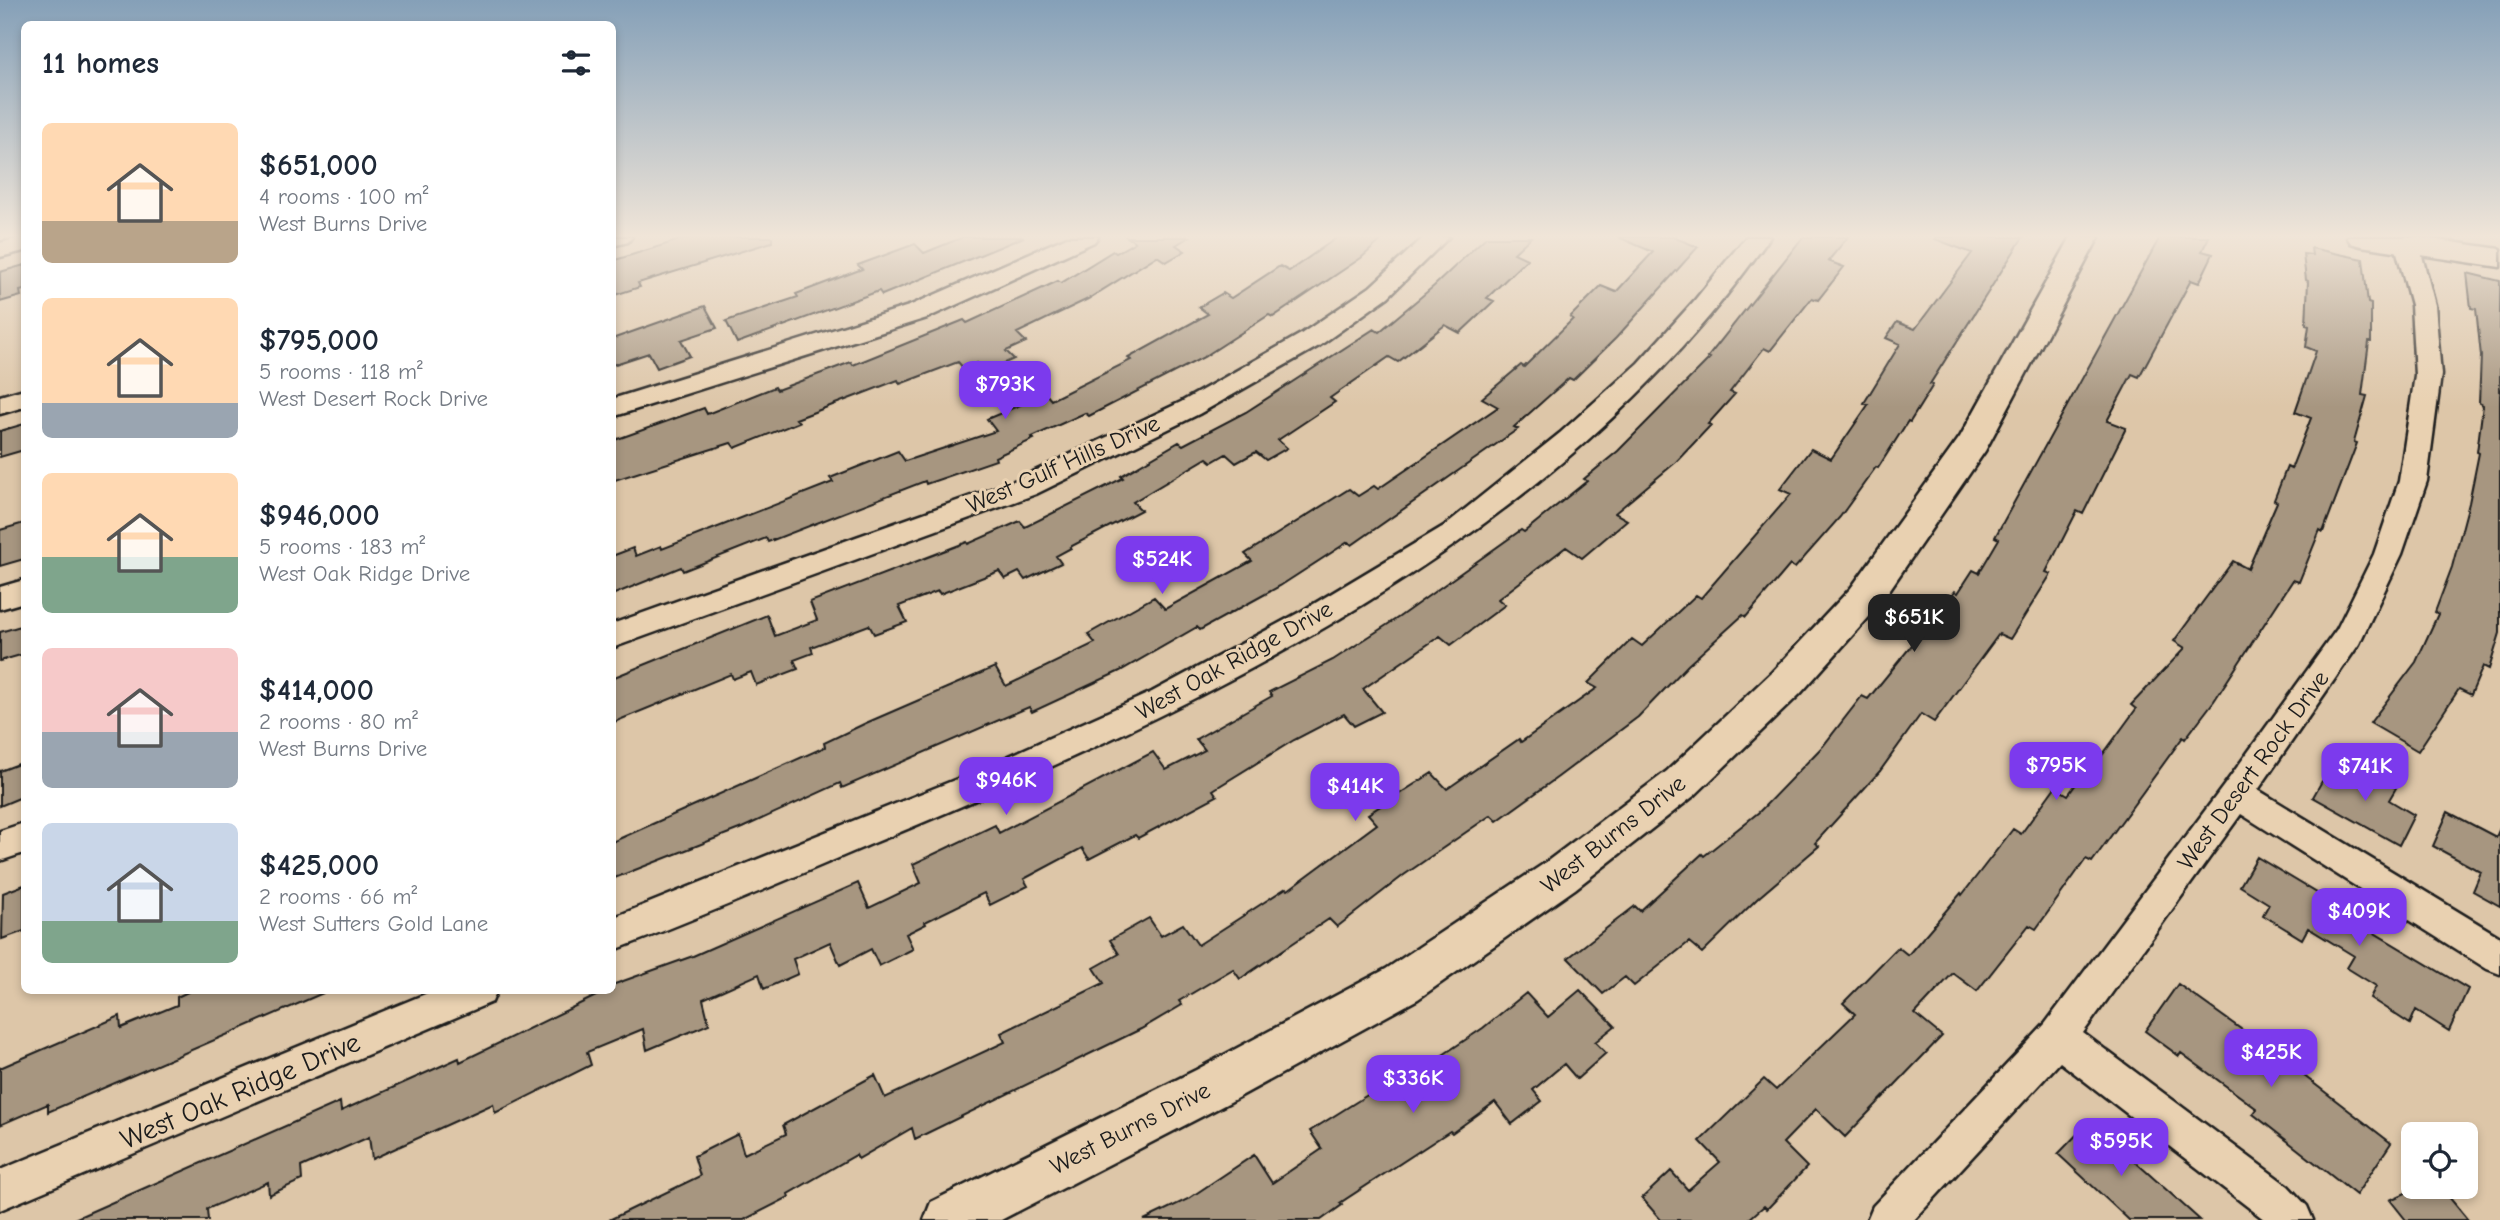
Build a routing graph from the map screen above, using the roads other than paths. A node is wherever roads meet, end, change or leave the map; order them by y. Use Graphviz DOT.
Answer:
graph roads {
  1 [pos="958,294"];
  2 [pos="1376,294"];
  3 [pos="1713,294"];
  4 [pos="2054,294"];
  5 [pos="2420,294"];
  6 [pos="21,399"];
  7 [pos="0,405"];
  8 [pos="616,407"];
  9 [pos="21,592"];
  10 [pos="0,598"];
  11 [pos="616,635"];
  12 [pos="2237,794"];
  13 [pos="21,839"];
  14 [pos="0,846"];
  15 [pos="616,933"];
  16 [pos="2500,957"];
  17 [pos="469,994"];
  18 [pos="2058,1037"];
  19 [pos="0,1190"];
  20 [pos="949,1220"];
  21 [pos="1887,1220"];
  22 [pos="2293,1220"];
  1 -- 8 [label="street"];
  2 -- 11 [label="street, West Gulf Hills Drive"];
  3 -- 15 [label="street, West Oak Ridge Drive"];
  4 -- 20 [label="street, West Burns Drive"];
  5 -- 12 [label="street, West Desert Rock Drive"];
  6 -- 7 [label="street"];
  9 -- 10 [label="street"];
  12 -- 16 [label="street"];
  12 -- 18 [label="street, West Desert Rock Drive"];
  13 -- 14 [label="street"];
  17 -- 19 [label="street, West Oak Ridge Drive"];
  18 -- 21 [label="street, West Desert Rock Drive"];
  18 -- 22 [label="street"];
}
